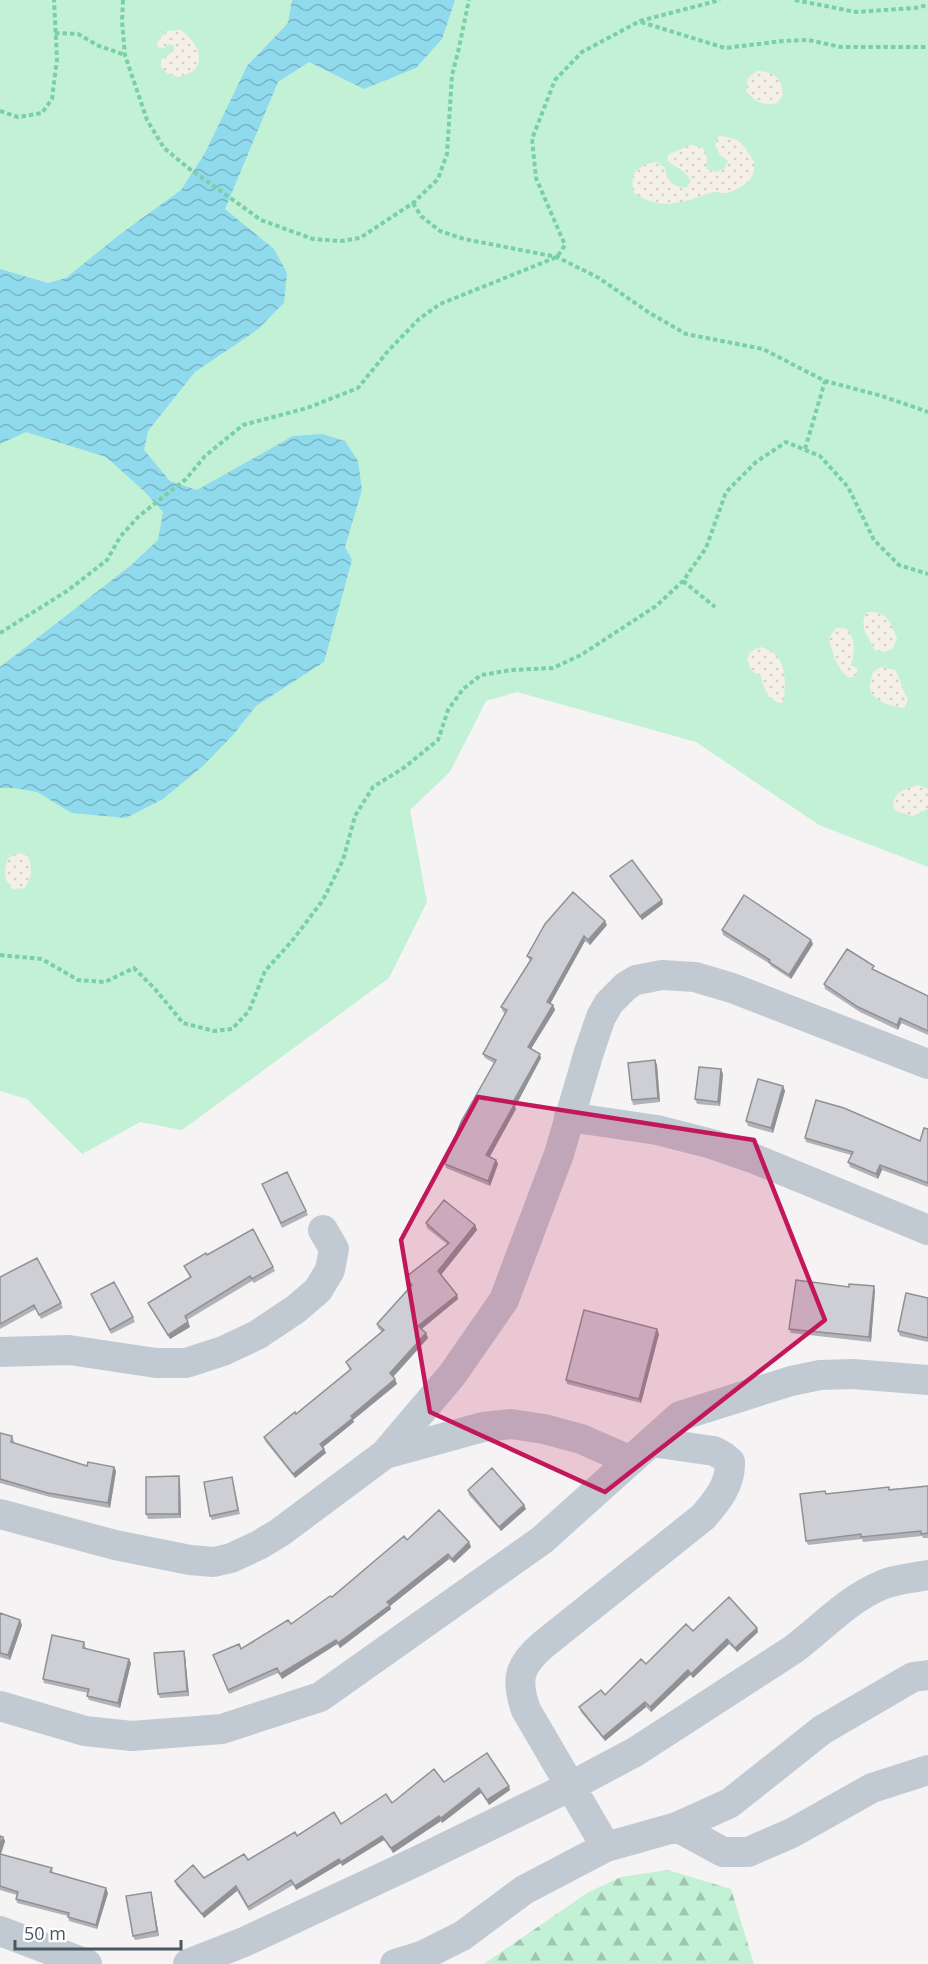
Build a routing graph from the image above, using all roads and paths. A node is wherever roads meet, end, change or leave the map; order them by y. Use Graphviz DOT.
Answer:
graph roads {
  1 [pos="54,0"];
  2 [pos="123,0"];
  3 [pos="469,0"];
  4 [pos="720,0"];
  5 [pos="795,0"];
  6 [pos="928,5"];
  7 [pos="640,21"];
  8 [pos="55,33"];
  9 [pos="928,47"];
  10 [pos="125,55"];
  11 [pos="0,111"];
  12 [pos="413,203"];
  13 [pos="557,257"];
  14 [pos="825,381"];
  15 [pos="928,412"];
  16 [pos="805,450"];
  17 [pos="928,574"];
  18 [pos="683,581"];
  19 [pos="715,607"];
  20 [pos="0,633"];
  21 [pos="0,955"];
  22 [pos="928,1064"];
  23 [pos="569,1118"];
  24 [pos="323,1230"];
  25 [pos="928,1230"];
  26 [pos="0,1352"];
  27 [pos="928,1380"];
  28 [pos="640,1451"];
  29 [pos="385,1454"];
  30 [pos="0,1514"];
  31 [pos="928,1575"];
  32 [pos="928,1674"];
  33 [pos="0,1706"];
  34 [pos="928,1770"];
  35 [pos="572,1785"];
  36 [pos="677,1827"];
  37 [pos="606,1847"];
  38 [pos="0,1931"];
  39 [pos="87,1964"];
  40 [pos="188,1964"];
  41 [pos="395,1964"];
  1 -- 8 [label="path"];
  2 -- 10 [label="path"];
  3 -- 12 [label="path"];
  4 -- 7 [label="path"];
  5 -- 6 [label="path"];
  7 -- 9 [label="path"];
  7 -- 13 [label="path"];
  8 -- 10 [label="path"];
  8 -- 11 [label="path"];
  10 -- 12 [label="path"];
  12 -- 13 [label="path"];
  13 -- 14 [label="path"];
  13 -- 20 [label="path"];
  14 -- 15 [label="path"];
  14 -- 16 [label="path"];
  16 -- 17 [label="path"];
  16 -- 18 [label="path"];
  18 -- 19 [label="path"];
  18 -- 21 [label="path"];
  22 -- 23 [label="street"];
  23 -- 25 [label="street"];
  23 -- 29 [label="street"];
  24 -- 26 [label="street"];
  27 -- 28 [label="street"];
  28 -- 29 [label="street"];
  28 -- 33 [label="street"];
  28 -- 35 [label="street"];
  29 -- 30 [label="street"];
  31 -- 35 [label="street"];
  32 -- 36 [label="street"];
  34 -- 36 [label="street"];
  35 -- 37 [label="street"];
  35 -- 40 [label="street"];
  36 -- 37 [label="street"];
  37 -- 41 [label="street"];
  38 -- 39 [label="street"];
}
